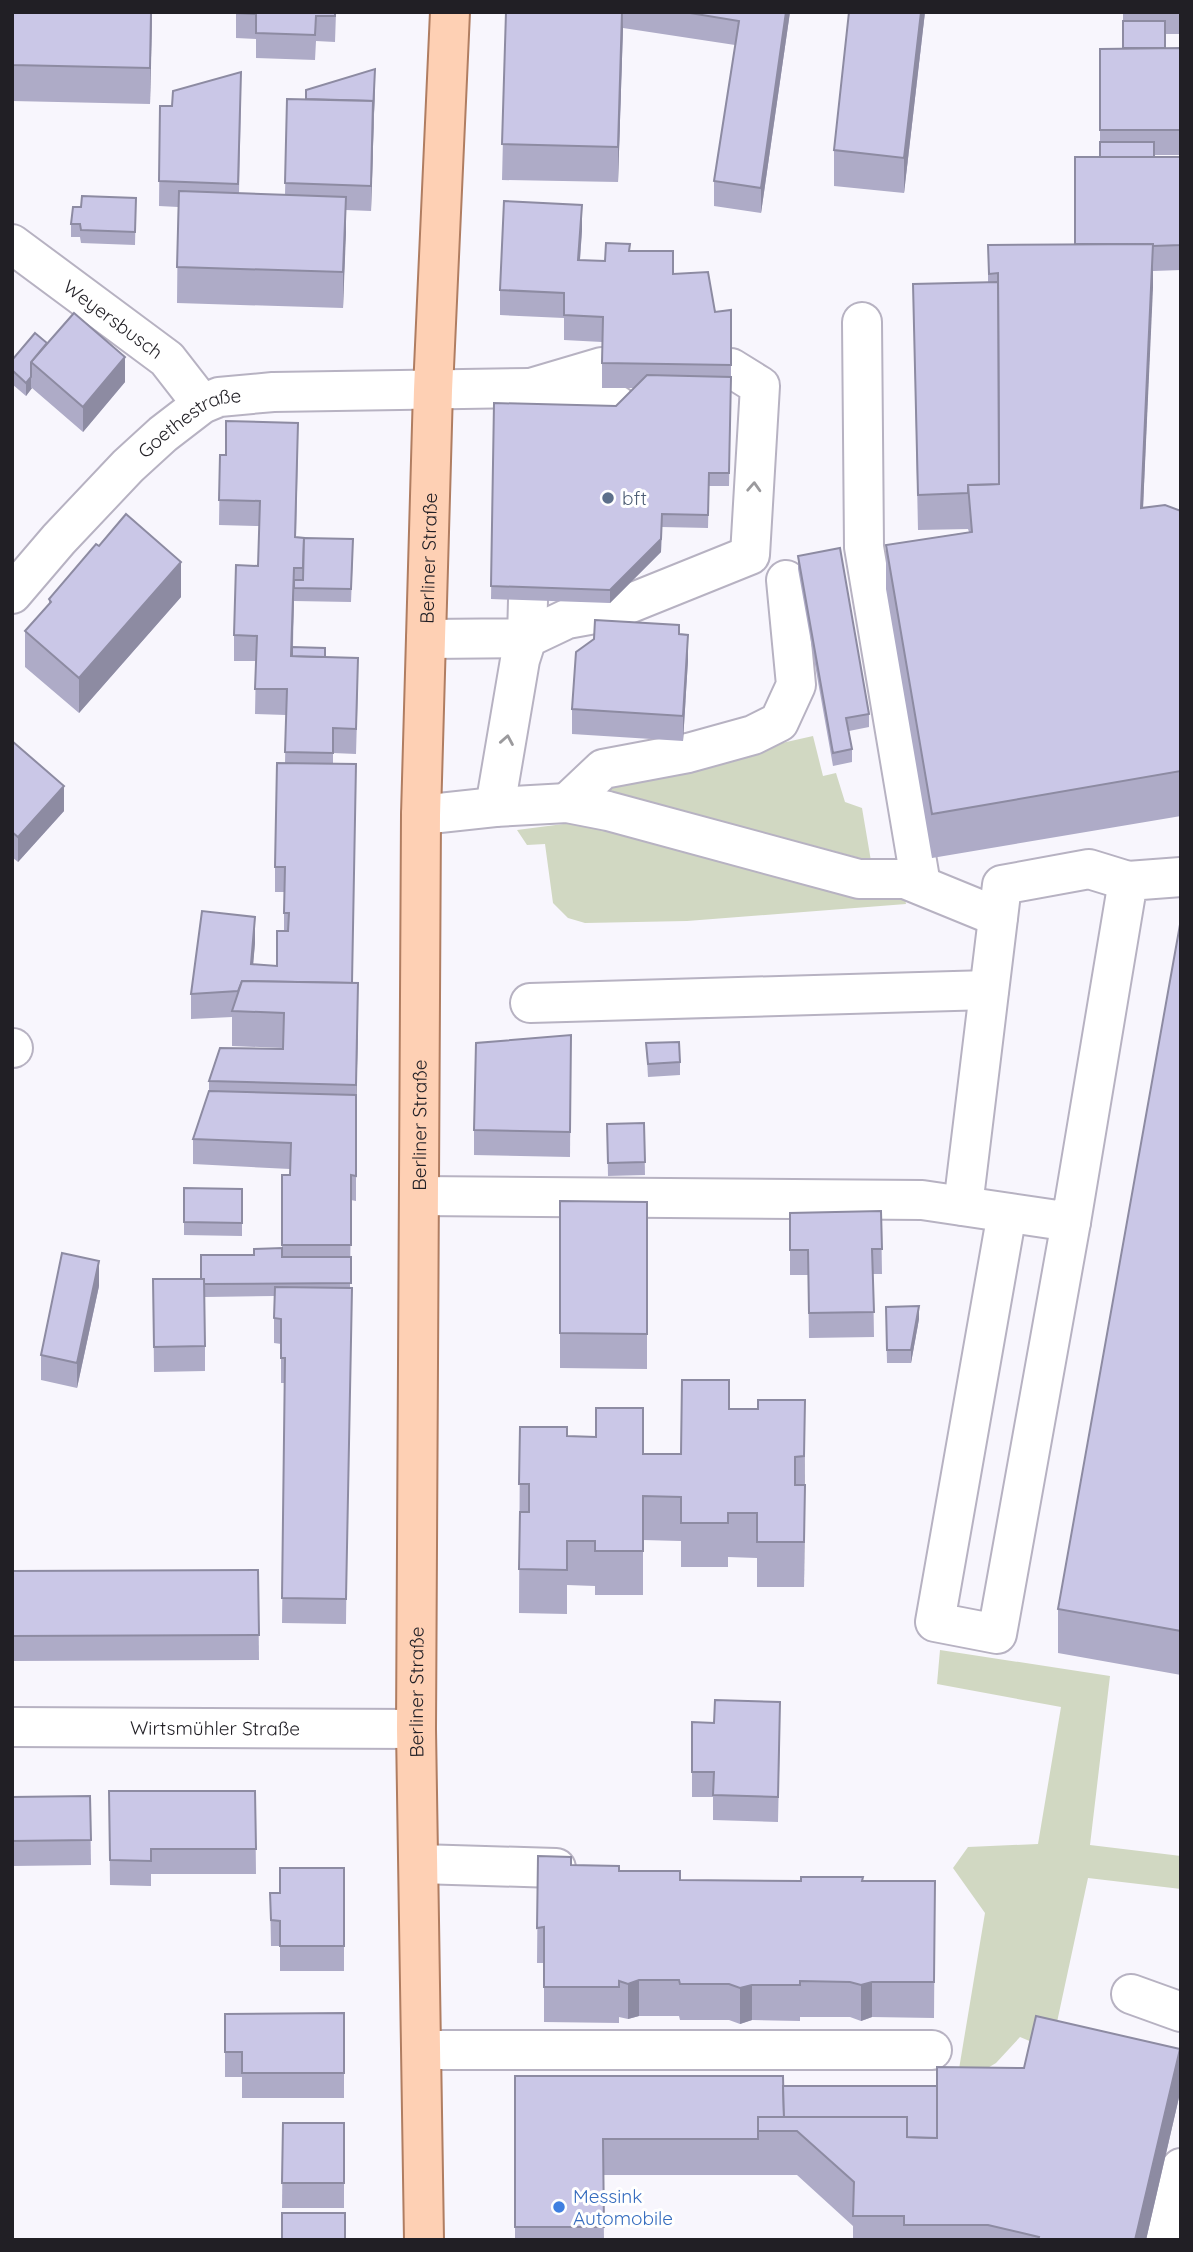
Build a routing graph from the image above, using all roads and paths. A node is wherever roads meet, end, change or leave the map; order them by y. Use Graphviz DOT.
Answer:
graph roads {
  1 [pos="450,12"];
  2 [pos="12,244"];
  3 [pos="862,322"];
  4 [pos="602,367"];
  5 [pos="732,368"];
  6 [pos="433,390"];
  7 [pos="531,403"];
  8 [pos="202,404"];
  9 [pos="616,419"];
  10 [pos="786,580"];
  11 [pos="12,594"];
  12 [pos="528,600"];
  13 [pos="527,638"];
  14 [pos="426,639"];
  15 [pos="568,803"];
  16 [pos="495,807"];
  17 [pos="421,816"];
  18 [pos="1181,877"];
  19 [pos="1128,881"];
  20 [pos="921,885"];
  21 [pos="998,917"];
  22 [pos="989,990"];
  23 [pos="530,1003"];
  24 [pos="419,1196"];
  25 [pos="963,1206"];
  26 [pos="1007,1213"];
  27 [pos="1071,1222"];
  28 [pos="12,1727"];
  29 [pos="416,1729"];
  30 [pos="419,1864"];
  31 [pos="555,1868"];
  32 [pos="1131,1994"];
  33 [pos="1181,2012"];
  34 [pos="422,2050"];
  35 [pos="932,2050"];
  36 [pos="1181,2168"];
  37 [pos="424,2240"];
  38 [pos="1166,2240"];
  1 -- 6 [label="main road, Berliner Straße"];
  2 -- 8 [label="street, Weyersbusch"];
  3 -- 20 [label="street"];
  4 -- 7 [label="street"];
  13 -- 5 [label="street, one-way"];
  6 -- 7 [label="street, Goethestraße"];
  6 -- 8 [label="street, Goethestraße"];
  6 -- 14 [label="main road, Berliner Straße"];
  7 -- 9 [label="street"];
  8 -- 11 [label="street, Goethestraße"];
  10 -- 15 [label="street"];
  12 -- 13 [label="street"];
  13 -- 14 [label="street"];
  16 -- 13 [label="street, one-way"];
  14 -- 17 [label="main road, Berliner Straße"];
  15 -- 16 [label="street"];
  15 -- 20 [label="street"];
  16 -- 17 [label="street"];
  17 -- 24 [label="main road, Berliner Straße"];
  18 -- 19 [label="street"];
  19 -- 21 [label="street"];
  19 -- 27 [label="street"];
  20 -- 21 [label="street"];
  21 -- 22 [label="street"];
  22 -- 23 [label="street"];
  22 -- 25 [label="street"];
  24 -- 25 [label="street"];
  24 -- 29 [label="main road, Berliner Straße"];
  25 -- 26 [label="street"];
  26 -- 27 [label="street"];
  26 -- 27 [label="street"];
  28 -- 29 [label="street, Wirtsmühler Straße"];
  29 -- 30 [label="main road, Berliner Straße"];
  30 -- 31 [label="street"];
  30 -- 34 [label="main road, Berliner Straße"];
  32 -- 33 [label="street"];
  34 -- 35 [label="street"];
  34 -- 37 [label="main road, Berliner Straße"];
  36 -- 38 [label="street"];
}
